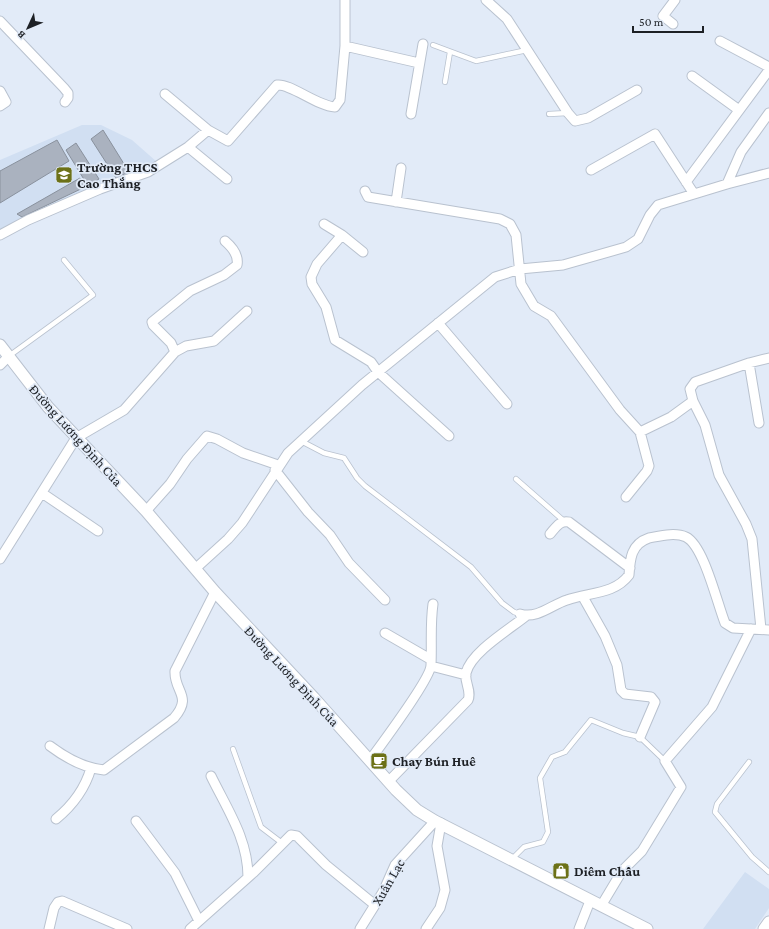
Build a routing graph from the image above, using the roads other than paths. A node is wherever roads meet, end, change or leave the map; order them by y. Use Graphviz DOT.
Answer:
graph roads {
  1 [pos="345,0"];
  2 [pos="486,0"];
  3 [pos="675,0"];
  4 [pos="0,21"];
  5 [pos="673,24"];
  6 [pos="720,42"];
  7 [pos="422,44"];
  8 [pos="433,45"];
  9 [pos="345,46"];
  10 [pos="527,50"];
  11 [pos="450,52"];
  12 [pos="419,63"];
  13 [pos="769,68"];
  14 [pos="692,76"];
  15 [pos="445,82"];
  16 [pos="637,90"];
  17 [pos="0,91"];
  18 [pos="165,94"];
  19 [pos="65,102"];
  20 [pos="0,106"];
  21 [pos="739,110"];
  22 [pos="568,113"];
  23 [pos="769,113"];
  24 [pos="411,114"];
  25 [pos="549,114"];
  26 [pos="208,130"];
  27 [pos="188,147"];
  28 [pos="401,168"];
  29 [pos="591,170"];
  30 [pos="769,173"];
  31 [pos="227,179"];
  32 [pos="686,182"];
  33 [pos="727,184"];
  34 [pos="365,191"];
  35 [pos="694,194"];
  36 [pos="396,202"];
  37 [pos="324,224"];
  38 [pos="0,235"];
  39 [pos="342,235"];
  40 [pos="225,241"];
  41 [pos="363,252"];
  42 [pos="64,260"];
  43 [pos="520,269"];
  44 [pos="247,311"];
  45 [pos="438,322"];
  46 [pos="0,345"];
  47 [pos="175,352"];
  48 [pos="9,356"];
  49 [pos="769,358"];
  50 [pos="749,363"];
  51 [pos="0,365"];
  52 [pos="378,372"];
  53 [pos="693,401"];
  54 [pos="507,404"];
  55 [pos="759,423"];
  56 [pos="640,432"];
  57 [pos="449,436"];
  58 [pos="76,438"];
  59 [pos="301,441"];
  60 [pos="277,468"];
  61 [pos="516,479"];
  62 [pos="42,493"];
  63 [pos="626,497"];
  64 [pos="146,512"];
  65 [pos="564,521"];
  66 [pos="98,531"];
  67 [pos="550,534"];
  68 [pos="0,559"];
  69 [pos="630,568"];
  70 [pos="195,569"];
  71 [pos="214,592"];
  72 [pos="584,597"];
  73 [pos="385,600"];
  74 [pos="434,604"];
  75 [pos="523,615"];
  76 [pos="751,629"];
  77 [pos="765,629"];
  78 [pos="385,633"];
  79 [pos="431,662"];
  80 [pos="466,675"];
  81 [pos="640,737"];
  82 [pos="50,746"];
  83 [pos="233,749"];
  84 [pos="370,760"];
  85 [pos="664,761"];
  86 [pos="749,762"];
  87 [pos="91,768"];
  88 [pos="211,776"];
  89 [pos="389,781"];
  90 [pos="56,819"];
  91 [pos="136,822"];
  92 [pos="438,822"];
  93 [pos="282,843"];
  94 [pos="512,859"];
  95 [pos="769,872"];
  96 [pos="248,877"];
  97 [pos="590,900"];
  98 [pos="375,905"];
  99 [pos="601,906"];
  100 [pos="199,921"];
  101 [pos="49,929"];
  102 [pos="127,929"];
  103 [pos="190,929"];
  104 [pos="360,929"];
  105 [pos="426,929"];
  106 [pos="580,929"];
  107 [pos="646,929"];
  1 -- 9 [label="street"];
  2 -- 10 [label="street"];
  3 -- 5 [label="street"];
  4 -- 19 [label="street"];
  6 -- 13 [label="street"];
  7 -- 12 [label="street"];
  8 -- 11 [label="lane"];
  9 -- 12 [label="street"];
  9 -- 26 [label="street"];
  10 -- 11 [label="lane"];
  10 -- 22 [label="street"];
  11 -- 15 [label="lane"];
  12 -- 24 [label="street"];
  13 -- 21 [label="street"];
  14 -- 21 [label="street"];
  16 -- 22 [label="street"];
  17 -- 20 [label="street"];
  18 -- 26 [label="street"];
  21 -- 32 [label="street"];
  22 -- 25 [label="lane"];
  23 -- 33 [label="street"];
  26 -- 27 [label="street"];
  27 -- 31 [label="street"];
  27 -- 38 [label="street"];
  28 -- 36 [label="street"];
  29 -- 32 [label="street"];
  30 -- 33 [label="street"];
  32 -- 35 [label="street"];
  33 -- 35 [label="street"];
  34 -- 36 [label="street"];
  35 -- 43 [label="street"];
  36 -- 43 [label="street"];
  37 -- 39 [label="street"];
  39 -- 41 [label="street"];
  39 -- 52 [label="street"];
  40 -- 47 [label="street"];
  42 -- 48 [label="lane"];
  43 -- 45 [label="street"];
  43 -- 56 [label="street"];
  44 -- 47 [label="street"];
  45 -- 52 [label="street"];
  45 -- 54 [label="street"];
  46 -- 48 [label="street, Đường Lương Định Của"];
  47 -- 58 [label="street"];
  48 -- 51 [label="street"];
  48 -- 58 [label="street, Đường Lương Định Của"];
  49 -- 50 [label="street"];
  50 -- 53 [label="street"];
  50 -- 55 [label="street"];
  52 -- 57 [label="street"];
  52 -- 59 [label="street"];
  53 -- 56 [label="street"];
  53 -- 77 [label="street"];
  56 -- 63 [label="street"];
  58 -- 62 [label="street"];
  58 -- 64 [label="street, Đường Lương Định Của"];
  59 -- 60 [label="street"];
  59 -- 75 [label="lane"];
  60 -- 64 [label="street"];
  60 -- 70 [label="street"];
  60 -- 73 [label="street"];
  61 -- 65 [label="lane"];
  62 -- 66 [label="street"];
  62 -- 68 [label="street"];
  64 -- 70 [label="street, Đường Lương Định Của"];
  65 -- 67 [label="street"];
  65 -- 69 [label="street"];
  69 -- 72 [label="street"];
  69 -- 76 [label="street"];
  70 -- 71 [label="street, Đường Lương Định Của"];
  71 -- 84 [label="street, Đường Lương Định Của"];
  71 -- 87 [label="street"];
  72 -- 75 [label="street"];
  72 -- 81 [label="street"];
  74 -- 79 [label="street"];
  75 -- 80 [label="street"];
  76 -- 77 [label="street"];
  76 -- 85 [label="street"];
  78 -- 79 [label="street"];
  79 -- 80 [label="street"];
  79 -- 84 [label="street"];
  80 -- 89 [label="street"];
  81 -- 85 [label="lane"];
  81 -- 94 [label="lane"];
  82 -- 87 [label="street"];
  83 -- 93 [label="lane"];
  84 -- 89 [label="street, Đường Lương Định Của"];
  85 -- 99 [label="street"];
  86 -- 95 [label="lane"];
  87 -- 90 [label="street"];
  88 -- 96 [label="street"];
  89 -- 92 [label="street, Đường Lương Định Của"];
  91 -- 100 [label="street"];
  92 -- 94 [label="street, Đường Lương Định Của"];
  92 -- 98 [label="street, Xuân Lạc"];
  92 -- 105 [label="street"];
  93 -- 96 [label="street"];
  93 -- 98 [label="street"];
  94 -- 97 [label="street, Đường Lương Định Của"];
  96 -- 100 [label="street"];
  97 -- 99 [label="street, Đường Lương Định Của"];
  97 -- 106 [label="street"];
  98 -- 104 [label="street, Xuân Lạc"];
  99 -- 107 [label="street, Đường Lương Định Của"];
  100 -- 103 [label="street"];
  101 -- 102 [label="street"];
}
